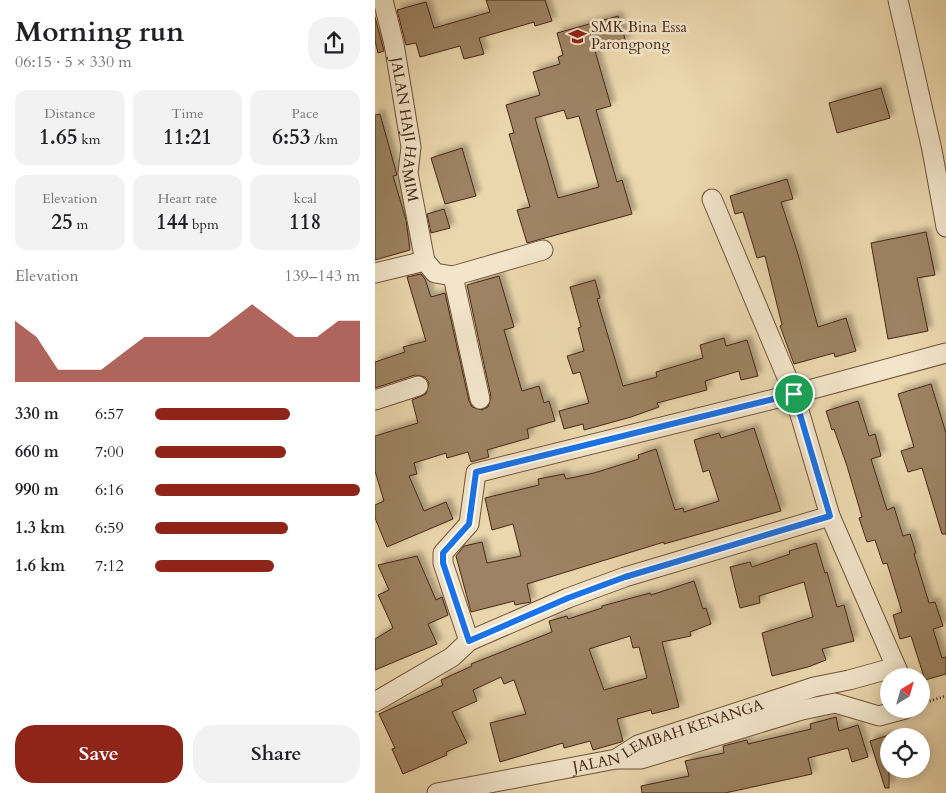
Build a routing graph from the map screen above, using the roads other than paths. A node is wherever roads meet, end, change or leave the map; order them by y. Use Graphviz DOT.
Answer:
graph roads {
  1 [pos="383,0"];
  2 [pos="898,0"];
  3 [pos="712,199"];
  4 [pos="946,227"];
  5 [pos="543,250"];
  6 [pos="425,261"];
  7 [pos="375,273"];
  8 [pos="453,276"];
  9 [pos="946,353"];
  10 [pos="418,386"];
  11 [pos="794,394"];
  12 [pos="480,399"];
  13 [pos="375,400"];
  14 [pos="830,516"];
  15 [pos="469,641"];
  16 [pos="897,668"];
  17 [pos="880,674"];
  18 [pos="375,702"];
  19 [pos="880,716"];
  20 [pos="616,758"];
  21 [pos="437,793"];
  1 -- 6 [label="street, JALAN HAJI HAMIM"];
  2 -- 4 [label="street"];
  3 -- 11 [label="street"];
  5 -- 8 [label="street"];
  6 -- 7 [label="street"];
  6 -- 8 [label="street"];
  8 -- 12 [label="street"];
  9 -- 11 [label="street"];
  10 -- 13 [label="street"];
  11 -- 14 [label="street"];
  11 -- 15 [label="street"];
  14 -- 15 [label="street"];
  14 -- 16 [label="street"];
  15 -- 18 [label="street"];
  17 -- 20 [label="street, JALAN LEMBAH KENANGA"];
  19 -- 20 [label="street"];
  20 -- 21 [label="street, JALAN LEMBAH KENANGA"];
}
